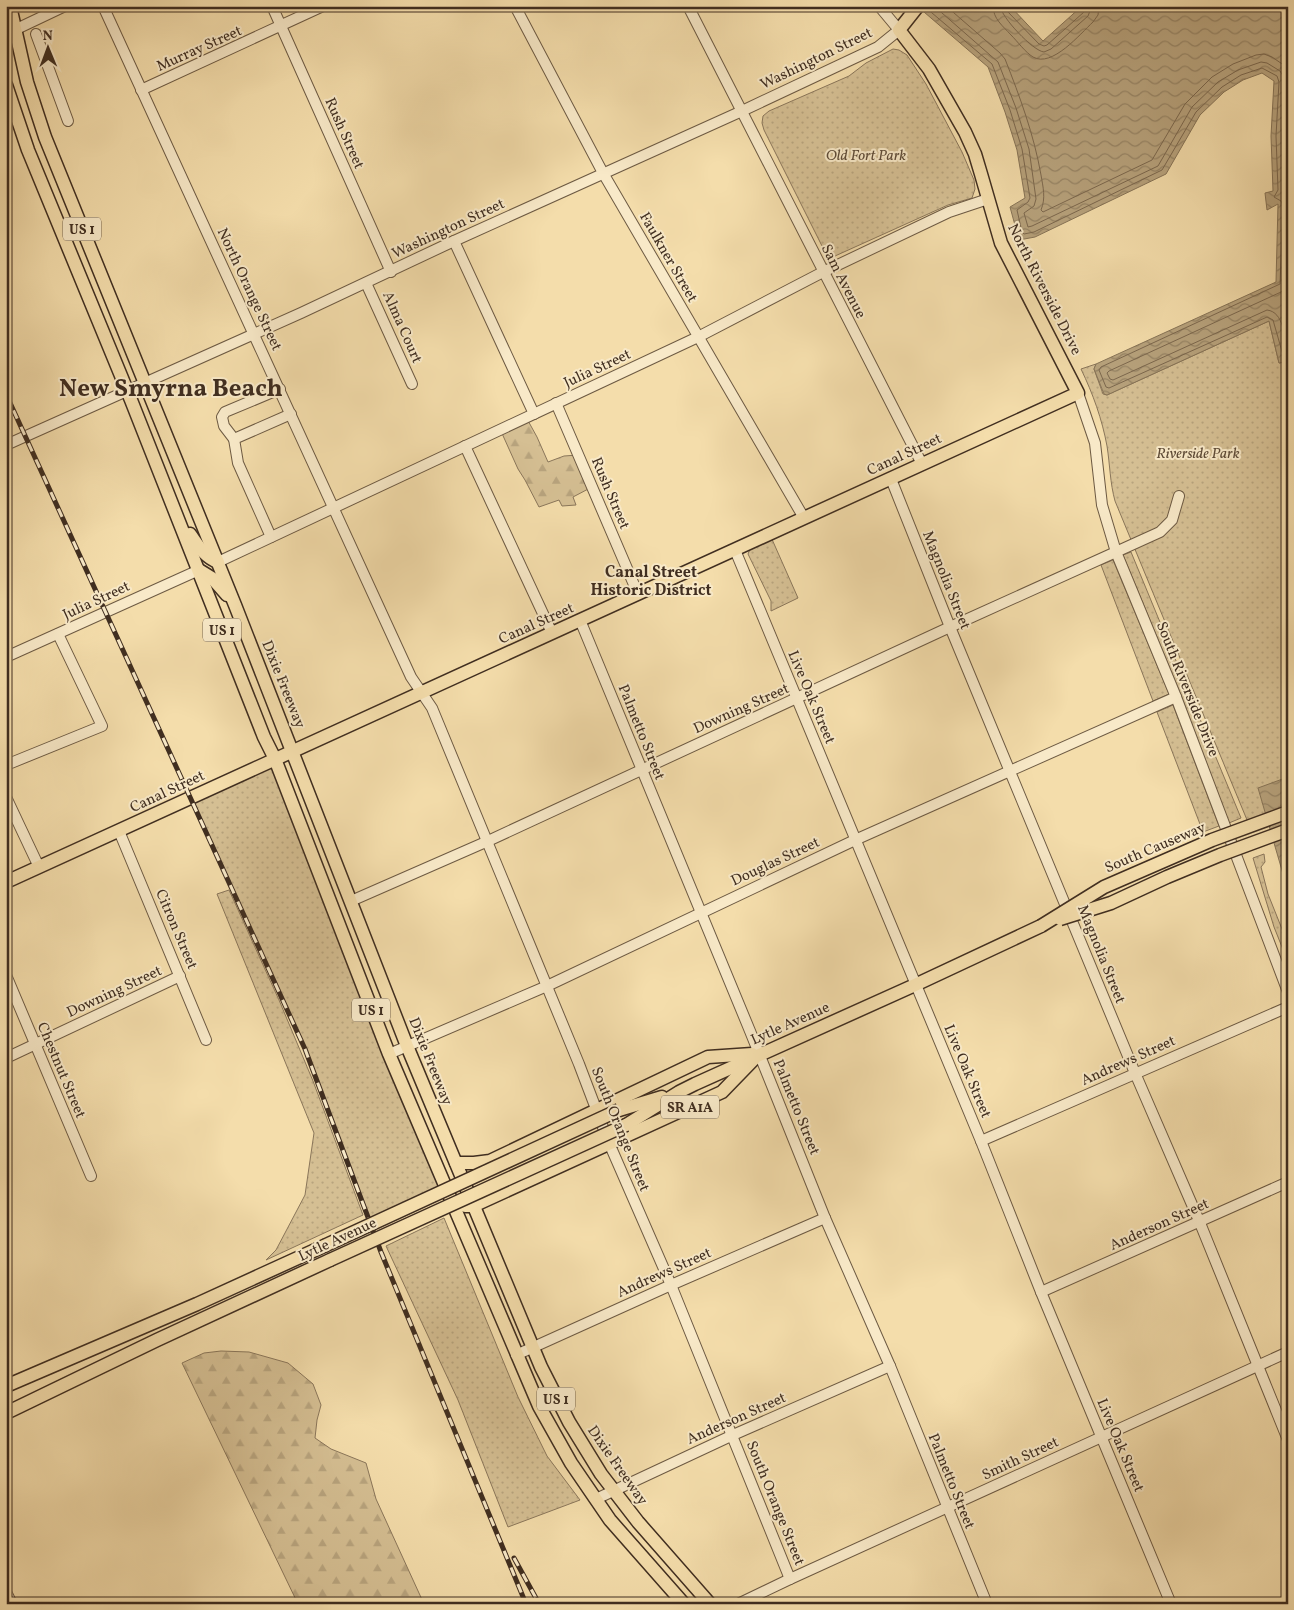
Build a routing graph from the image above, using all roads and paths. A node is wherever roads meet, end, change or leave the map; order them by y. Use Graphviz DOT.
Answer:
graph roads {
  1 [pos="10,6"];
  2 [pos="65,6"];
  3 [pos="103,6"];
  4 [pos="272,6"];
  5 [pos="323,6"];
  6 [pos="515,6"];
  7 [pos="688,6"];
  8 [pos="879,6"];
  9 [pos="915,9"];
  10 [pos="281,27"];
  11 [pos="899,30"];
  12 [pos="10,32"];
  13 [pos="36,34"];
  14 [pos="6,86"];
  15 [pos="141,90"];
  16 [pos="742,111"];
  17 [pos="68,121"];
  18 [pos="603,173"];
  19 [pos="988,199"];
  20 [pos="454,241"];
  21 [pos="391,272"];
  22 [pos="823,272"];
  23 [pos="366,283"];
  24 [pos="254,334"];
  25 [pos="698,337"];
  26 [pos="145,382"];
  27 [pos="412,384"];
  28 [pos="280,389"];
  29 [pos="127,391"];
  30 [pos="1078,393"];
  31 [pos="556,403"];
  32 [pos="291,414"];
  33 [pos="534,414"];
  34 [pos="234,439"];
  35 [pos="6,445"];
  36 [pos="465,446"];
  37 [pos="922,464"];
  38 [pos="891,479"];
  39 [pos="1179,496"];
  40 [pos="334,507"];
  41 [pos="177,516"];
  42 [pos="804,518"];
  43 [pos="271,537"];
  44 [pos="735,550"];
  45 [pos="1116,552"];
  46 [pos="218,562"];
  47 [pos="198,570"];
  48 [pos="638,594"];
  49 [pos="235,605"];
  50 [pos="580,620"];
  51 [pos="950,627"];
  52 [pos="552,633"];
  53 [pos="58,634"];
  54 [pos="6,657"];
  55 [pos="421,693"];
  56 [pos="1176,697"];
  57 [pos="796,699"];
  58 [pos="293,751"];
  59 [pos="275,759"];
  60 [pos="6,765"];
  61 [pos="641,770"];
  62 [pos="1010,771"];
  63 [pos="6,797"];
  64 [pos="1288,812"];
  65 [pos="1288,830"];
  66 [pos="119,831"];
  67 [pos="855,840"];
  68 [pos="488,842"];
  69 [pos="39,867"];
  70 [pos="6,882"];
  71 [pos="351,902"];
  72 [pos="701,912"];
  73 [pos="1041,926"];
  74 [pos="6,975"];
  75 [pos="180,976"];
  76 [pos="915,985"];
  77 [pos="547,986"];
  78 [pos="1288,992"];
  79 [pos="1288,1007"];
  80 [pos="206,1040"];
  81 [pos="34,1045"];
  82 [pos="407,1046"];
  83 [pos="389,1054"];
  84 [pos="759,1054"];
  85 [pos="6,1058"];
  86 [pos="1135,1073"];
  87 [pos="678,1092"];
  88 [pos="597,1109"];
  89 [pos="981,1141"];
  90 [pos="609,1143"];
  91 [pos="490,1161"];
  92 [pos="456,1162"];
  93 [pos="91,1176"];
  94 [pos="464,1181"];
  95 [pos="1288,1182"];
  96 [pos="453,1204"];
  97 [pos="473,1206"];
  98 [pos="825,1218"];
  99 [pos="1200,1223"];
  100 [pos="671,1285"];
  101 [pos="1041,1292"];
  102 [pos="533,1348"];
  103 [pos="1288,1352"];
  104 [pos="516,1355"];
  105 [pos="890,1366"];
  106 [pos="1257,1366"];
  107 [pos="6,1386"];
  108 [pos="6,1413"];
  109 [pos="733,1436"];
  110 [pos="1101,1437"];
  111 [pos="1288,1440"];
  112 [pos="614,1492"];
  113 [pos="596,1499"];
  114 [pos="947,1508"];
  115 [pos="790,1578"];
  116 [pos="6,1592"];
  117 [pos="12,1604"];
  118 [pos="684,1604"];
  119 [pos="710,1604"];
  120 [pos="738,1604"];
  121 [pos="987,1604"];
  122 [pos="1171,1604"];
  123 [pos="1250,1604"];
  124 [pos="1257,1604"];
  1 -- 12 [label="main road, US 1"];
  2 -- 12 [label="street"];
  3 -- 15 [label="street, North Orange Street"];
  4 -- 10 [label="street, Rush Street"];
  5 -- 10 [label="street, Murray Street"];
  6 -- 18 [label="street, Faulkner Street"];
  7 -- 16 [label="street, Sam Avenue"];
  8 -- 11 [label="street"];
  9 -- 11 [label="main road"];
  10 -- 15 [label="street, Murray Street"];
  10 -- 21 [label="street, Rush Street"];
  11 -- 16 [label="street, Washington Street"];
  11 -- 19 [label="main road, North Riverside Drive"];
  12 -- 26 [label="main road, US 1"];
  13 -- 17 [label="street"];
  14 -- 29 [label="main road, US 1"];
  15 -- 24 [label="street, North Orange Street"];
  16 -- 18 [label="street, Washington Street"];
  16 -- 22 [label="street, Sam Avenue"];
  18 -- 20 [label="street, Washington Street"];
  18 -- 25 [label="street, Faulkner Street"];
  19 -- 22 [label="street, Julia Street"];
  19 -- 30 [label="main road, North Riverside Drive"];
  20 -- 21 [label="street, Washington Street"];
  20 -- 33 [label="street"];
  21 -- 23 [label="street, Washington Street"];
  22 -- 25 [label="street, Julia Street"];
  22 -- 37 [label="street, Sam Avenue"];
  23 -- 24 [label="street, Washington Street"];
  23 -- 27 [label="street, Alma Court"];
  24 -- 26 [label="street, Washington Street"];
  24 -- 28 [label="street, North Orange Street"];
  25 -- 31 [label="street, Julia Street"];
  25 -- 42 [label="street, Faulkner Street"];
  26 -- 29 [label="street, Washington Street"];
  26 -- 46 [label="main road, Dixie Freeway / US 1"];
  28 -- 32 [label="street, North Orange Street"];
  28 -- 34 [label="street"];
  29 -- 35 [label="street, Washington Street"];
  29 -- 41 [label="main road, US 1"];
  30 -- 37 [label="main road, Canal Street"];
  30 -- 45 [label="street, South Riverside Drive"];
  31 -- 33 [label="street, Julia Street"];
  31 -- 48 [label="street, Rush Street"];
  32 -- 34 [label="street"];
  32 -- 40 [label="street, North Orange Street"];
  33 -- 36 [label="street, Julia Street"];
  34 -- 43 [label="street"];
  36 -- 40 [label="street, Julia Street"];
  36 -- 52 [label="street"];
  37 -- 38 [label="main road, Canal Street"];
  38 -- 42 [label="main road, Canal Street"];
  38 -- 51 [label="street, Magnolia Street"];
  39 -- 45 [label="street, Downing Street"];
  40 -- 43 [label="street, Julia Street"];
  40 -- 55 [label="street, North Orange Street"];
  41 -- 46 [label="main road"];
  41 -- 47 [label="main road, US 1"];
  42 -- 44 [label="main road, Canal Street"];
  43 -- 46 [label="street, Julia Street"];
  44 -- 48 [label="main road, Canal Street"];
  44 -- 57 [label="street, Live Oak Street"];
  45 -- 51 [label="street, Downing Street"];
  45 -- 56 [label="street, South Riverside Drive"];
  46 -- 49 [label="main road, Dixie Freeway / US 1"];
  47 -- 49 [label="main road"];
  47 -- 53 [label="street, Julia Street"];
  47 -- 59 [label="main road, US 1"];
  48 -- 50 [label="main road, Canal Street"];
  49 -- 58 [label="main road, Dixie Freeway / US 1"];
  50 -- 52 [label="main road, Canal Street"];
  50 -- 61 [label="street, Palmetto Street"];
  51 -- 57 [label="street, Downing Street"];
  51 -- 62 [label="street, Magnolia Street"];
  52 -- 55 [label="main road, Canal Street"];
  53 -- 54 [label="street, Julia Street"];
  53 -- 60 [label="street"];
  55 -- 58 [label="main road, Canal Street"];
  55 -- 68 [label="street, South Orange Street"];
  56 -- 62 [label="street, Douglas Street"];
  56 -- 78 [label="street, South Riverside Drive"];
  57 -- 61 [label="street, Downing Street"];
  57 -- 67 [label="street, Live Oak Street"];
  58 -- 59 [label="main road, Canal Street"];
  58 -- 71 [label="main road, Dixie Freeway / US 1"];
  59 -- 66 [label="main road, Canal Street"];
  59 -- 83 [label="main road, US 1"];
  61 -- 68 [label="street, Downing Street"];
  61 -- 72 [label="street, Palmetto Street"];
  62 -- 67 [label="street, Douglas Street"];
  62 -- 86 [label="street, Magnolia Street"];
  63 -- 69 [label="street"];
  64 -- 73 [label="main road, South Causeway / SR A1A, bridge"];
  65 -- 73 [label="main road, South Causeway / SR A1A, bridge"];
  66 -- 69 [label="main road, Canal Street"];
  66 -- 75 [label="street, Citron Street"];
  67 -- 72 [label="street, Douglas Street"];
  67 -- 76 [label="street, Live Oak Street"];
  68 -- 71 [label="street, Downing Street"];
  68 -- 77 [label="street, South Orange Street"];
  69 -- 70 [label="main road, Canal Street"];
  71 -- 82 [label="main road, Dixie Freeway / US 1"];
  72 -- 77 [label="street, Douglas Street"];
  72 -- 84 [label="street, Palmetto Street"];
  73 -- 76 [label="main road, South Causeway / SR A1A"];
  74 -- 81 [label="street, Chestnut Street"];
  75 -- 80 [label="street, Citron Street"];
  75 -- 81 [label="street, Downing Street"];
  76 -- 84 [label="main road, Lytle Avenue / SR A1A"];
  76 -- 89 [label="street, Live Oak Street"];
  77 -- 82 [label="street, Douglas Street"];
  77 -- 88 [label="street, South Orange Street"];
  79 -- 86 [label="street, Andrews Street"];
  81 -- 85 [label="street, Downing Street"];
  81 -- 93 [label="street, Chestnut Street"];
  82 -- 83 [label="street, Douglas Street"];
  82 -- 92 [label="main road, Dixie Freeway / US 1"];
  83 -- 96 [label="main road, US 1"];
  84 -- 87 [label="main road, Lytle Avenue"];
  84 -- 88 [label="main road, SR A1A"];
  84 -- 90 [label="main road, SR A1A"];
  84 -- 98 [label="street, Palmetto Street"];
  86 -- 89 [label="street, Andrews Street"];
  86 -- 99 [label="street, Magnolia Street"];
  87 -- 107 [label="main road, Lytle Avenue, bridge"];
  87 -- 108 [label="main road, Lytle Avenue, bridge"];
  88 -- 90 [label="street, South Orange Street"];
  88 -- 91 [label="main road, SR A1A"];
  89 -- 101 [label="street, Live Oak Street"];
  90 -- 97 [label="main road, SR A1A"];
  90 -- 100 [label="street, South Orange Street"];
  91 -- 92 [label="main road, SR A1A"];
  91 -- 94 [label="main road"];
  92 -- 94 [label="main road, Dixie Freeway / US 1"];
  94 -- 96 [label="main road"];
  94 -- 97 [label="main road, Dixie Freeway / US 1"];
  95 -- 99 [label="street, Anderson Street"];
  96 -- 97 [label="main road"];
  96 -- 104 [label="main road, US 1"];
  97 -- 102 [label="main road, Dixie Freeway / US 1"];
  98 -- 100 [label="street, Andrews Street"];
  98 -- 105 [label="street, Palmetto Street"];
  99 -- 101 [label="street, Anderson Street"];
  99 -- 106 [label="street, Magnolia Street"];
  100 -- 102 [label="street, Andrews Street"];
  100 -- 109 [label="street, South Orange Street"];
  101 -- 110 [label="street, Live Oak Street"];
  102 -- 104 [label="street, Andrews Street"];
  102 -- 112 [label="main road, Dixie Freeway / US 1"];
  103 -- 106 [label="street, Smith Street"];
  104 -- 113 [label="main road, US 1"];
  105 -- 109 [label="street, Anderson Street"];
  105 -- 114 [label="street, Palmetto Street"];
  106 -- 110 [label="street, Smith Street"];
  106 -- 111 [label="street, Magnolia Street"];
  109 -- 112 [label="street, Anderson Street"];
  109 -- 115 [label="street, South Orange Street"];
  110 -- 114 [label="street, Smith Street"];
  110 -- 122 [label="street, Live Oak Street"];
  112 -- 113 [label="street, Anderson Street"];
  112 -- 119 [label="main road, Dixie Freeway / US 1"];
  113 -- 118 [label="main road, US 1"];
  114 -- 115 [label="street, Smith Street"];
  114 -- 121 [label="street, Palmetto Street"];
  115 -- 120 [label="street, Smith Street"];
  116 -- 117 [label="street"];
  123 -- 124 [label="street"];
}
